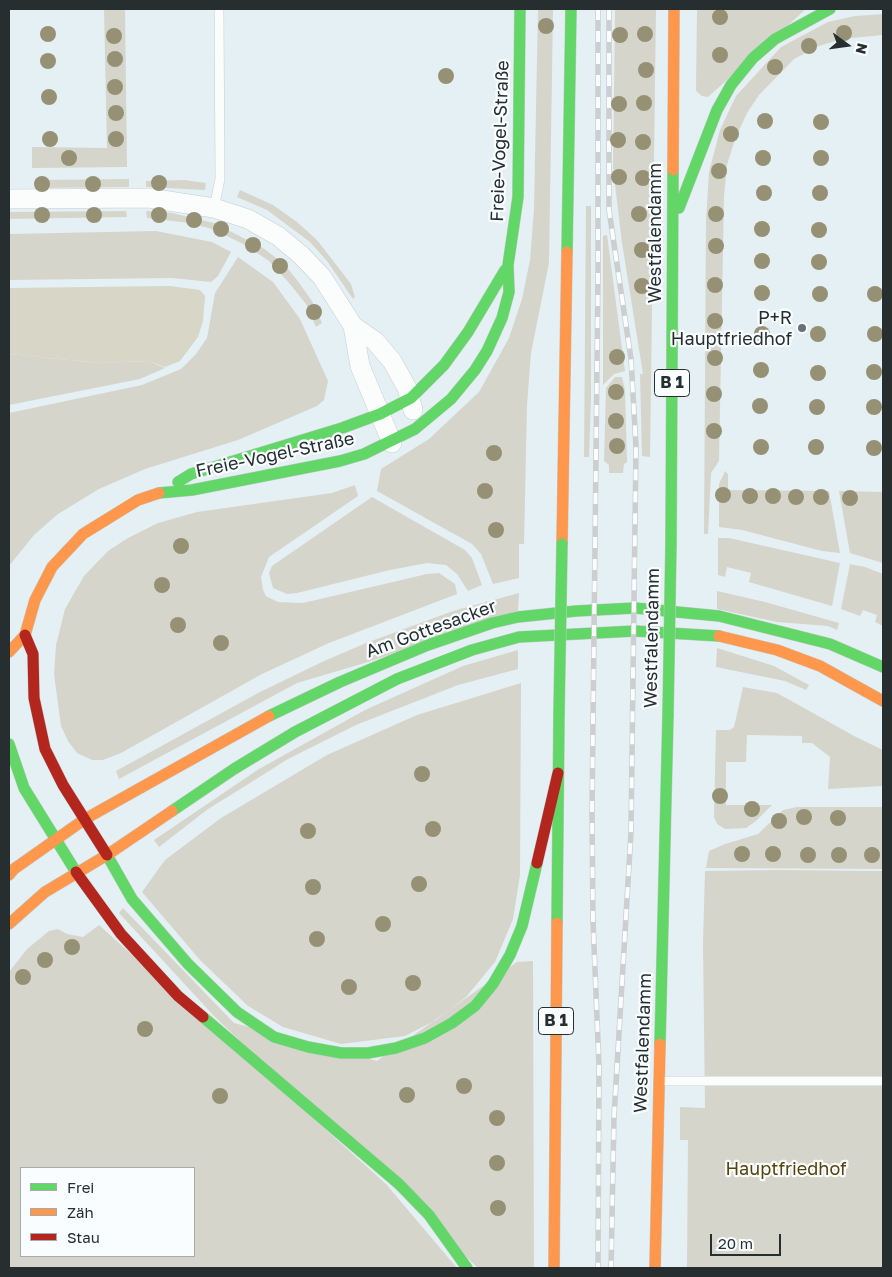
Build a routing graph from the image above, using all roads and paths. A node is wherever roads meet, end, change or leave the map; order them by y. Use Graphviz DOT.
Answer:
graph roads {
  1 [pos="219,9"];
  2 [pos="520,9"];
  3 [pos="571,9"];
  4 [pos="674,9"];
  5 [pos="830,9"];
  6 [pos="9,199"];
  7 [pos="214,208"];
  8 [pos="673,223"];
  9 [pos="508,265"];
  10 [pos="354,326"];
  11 [pos="411,398"];
  12 [pos="380,414"];
  13 [pos="415,429"];
  14 [pos="392,442"];
  15 [pos="158,493"];
  16 [pos="25,635"];
  17 [pos="9,652"];
  18 [pos="883,667"];
  19 [pos="883,701"];
  20 [pos="9,744"];
  21 [pos="558,773"];
  22 [pos="85,819"];
  23 [pos="55,840"];
  24 [pos="106,855"];
  25 [pos="76,872"];
  26 [pos="9,875"];
  27 [pos="9,924"];
  28 [pos="660,1081"];
  29 [pos="883,1081"];
  30 [pos="467,1268"];
  31 [pos="554,1268"];
  32 [pos="655,1268"];
  1 -- 7 [label="lane"];
  2 -- 9 [label="main road, Freie-Vogel-Straße"];
  3 -- 21 [label="main road, B 1, bridge"];
  4 -- 8 [label="main road, Westfalendamm / B 1"];
  5 -- 8 [label="main road"];
  6 -- 7 [label="street"];
  7 -- 10 [label="street"];
  8 -- 28 [label="main road, Westfalendamm / B 1, bridge"];
  9 -- 11 [label="main road"];
  9 -- 13 [label="main road, Freie-Vogel-Straße"];
  10 -- 11 [label="street"];
  10 -- 12 [label="street"];
  11 -- 12 [label="main road"];
  11 -- 13 [label="street"];
  12 -- 14 [label="street"];
  12 -- 15 [label="main road"];
  13 -- 14 [label="main road, Freie-Vogel-Straße"];
  14 -- 15 [label="main road, Freie-Vogel-Straße"];
  15 -- 16 [label="main road, Freie-Vogel-Straße"];
  16 -- 17 [label="main road, Freie-Vogel-Straße"];
  16 -- 22 [label="main road"];
  18 -- 22 [label="main road, Am Gottesacker"];
  19 -- 24 [label="main road, Am Gottesacker"];
  20 -- 23 [label="main road"];
  21 -- 24 [label="main road"];
  21 -- 31 [label="main road, B 1"];
  22 -- 23 [label="main road, Am Gottesacker"];
  22 -- 24 [label="main road"];
  23 -- 25 [label="main road"];
  23 -- 26 [label="main road, Am Gottesacker"];
  24 -- 25 [label="main road, Am Gottesacker"];
  25 -- 27 [label="main road, Am Gottesacker"];
  25 -- 30 [label="main road"];
  28 -- 29 [label="lane"];
  28 -- 32 [label="main road, Westfalendamm / B 1"];
}
